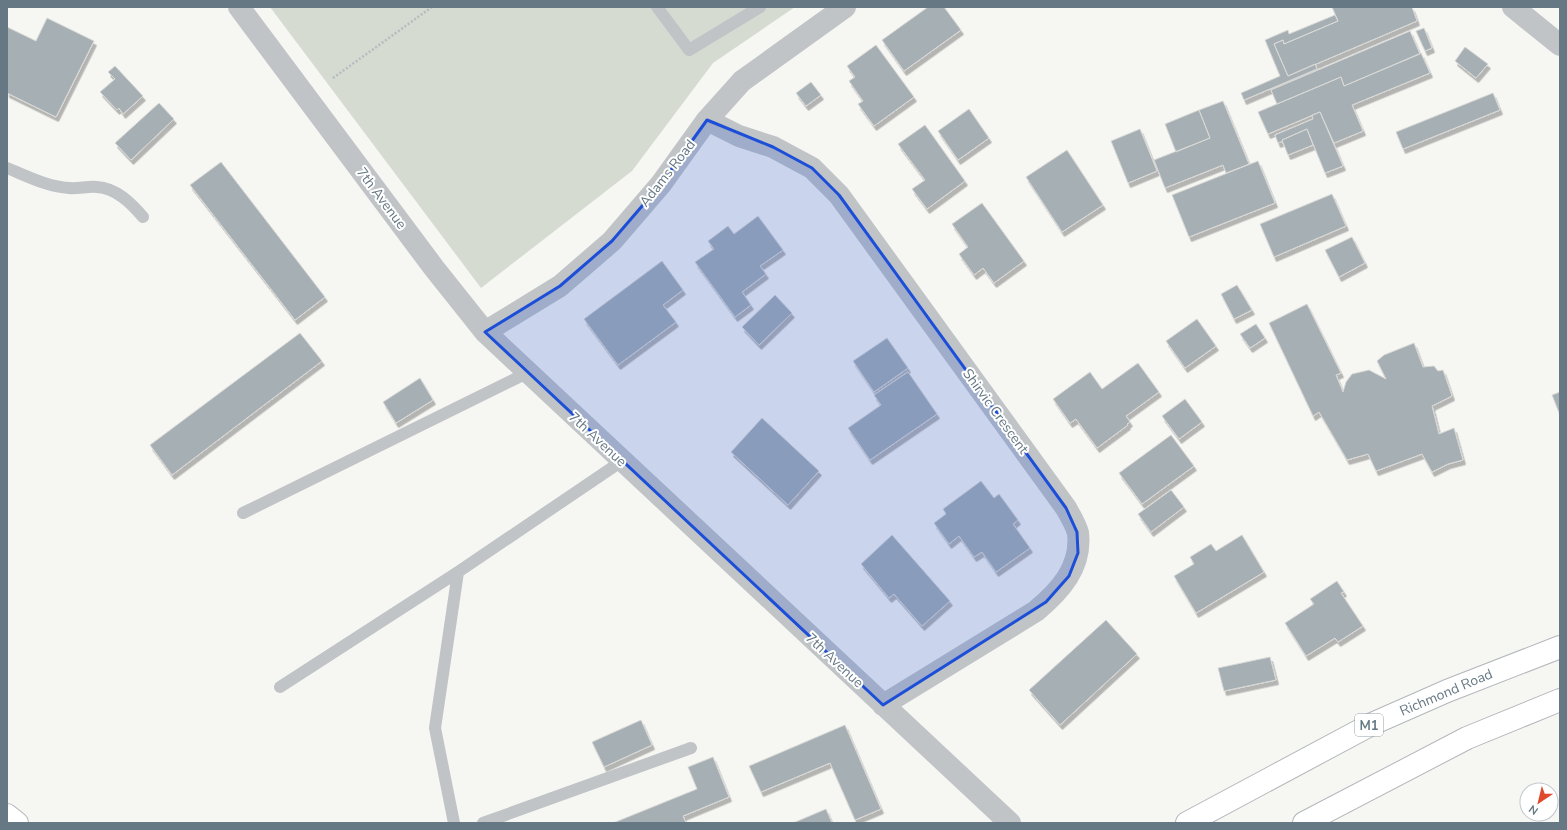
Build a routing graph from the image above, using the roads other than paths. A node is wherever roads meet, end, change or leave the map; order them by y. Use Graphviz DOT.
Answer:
graph roads {
  1 [pos="239,7"];
  2 [pos="657,7"];
  3 [pos="760,7"];
  4 [pos="845,7"];
  5 [pos="1513,7"];
  6 [pos="1560,45"];
  7 [pos="707,120"];
  8 [pos="7,168"];
  9 [pos="143,217"];
  10 [pos="485,332"];
  11 [pos="528,373"];
  12 [pos="622,461"];
  13 [pos="243,513"];
  14 [pos="458,572"];
  15 [pos="1560,647"];
  16 [pos="280,687"];
  17 [pos="1560,700"];
  18 [pos="883,704"];
  19 [pos="691,748"];
  20 [pos="7,815"];
  21 [pos="17,823"];
  22 [pos="454,823"];
  23 [pos="483,823"];
  24 [pos="1010,823"];
  25 [pos="1187,823"];
  26 [pos="1304,823"];
  1 -- 10 [label="street, 7th Avenue"];
  2 -- 3 [label="lane"];
  4 -- 7 [label="street, Adams Road"];
  5 -- 6 [label="street"];
  7 -- 10 [label="street, Adams Road"];
  7 -- 18 [label="street, Shirvic Crescent"];
  8 -- 9 [label="lane"];
  10 -- 11 [label="street, 7th Avenue"];
  11 -- 12 [label="street, 7th Avenue"];
  11 -- 13 [label="lane"];
  12 -- 14 [label="lane"];
  12 -- 18 [label="street, 7th Avenue"];
  14 -- 16 [label="lane"];
  14 -- 22 [label="lane"];
  15 -- 25 [label="highway, Richmond Road / M1"];
  17 -- 26 [label="highway"];
  18 -- 24 [label="street, 7th Avenue"];
  19 -- 23 [label="lane"];
  20 -- 21 [label="highway"];
}
